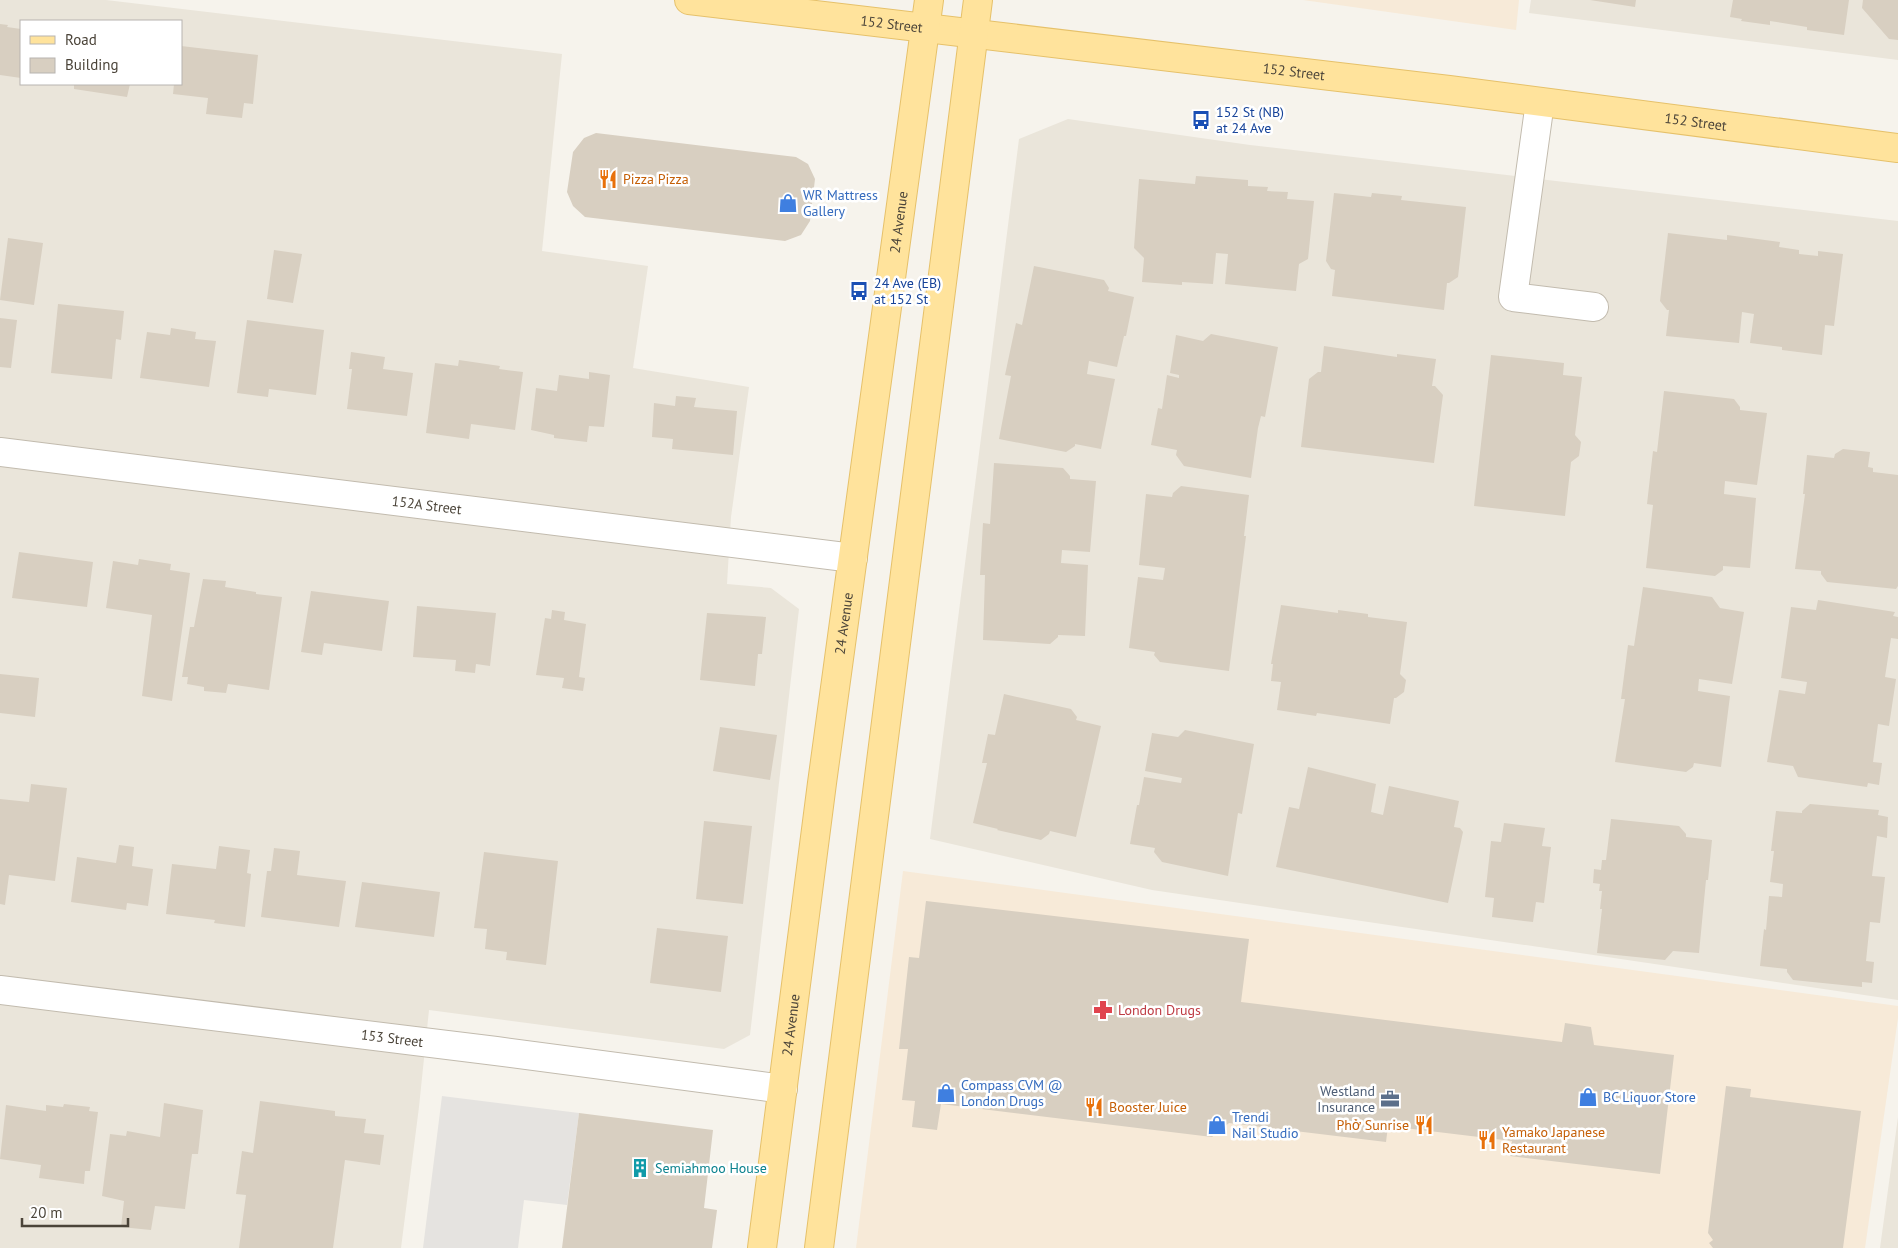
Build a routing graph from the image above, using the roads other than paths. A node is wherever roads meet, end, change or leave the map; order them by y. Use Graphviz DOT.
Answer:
graph roads {
  1 [pos="688,0"];
  2 [pos="929,0"];
  3 [pos="978,0"];
  4 [pos="925,29"];
  5 [pos="974,34"];
  6 [pos="1540,102"];
  7 [pos="1898,148"];
  8 [pos="1594,307"];
  9 [pos="0,452"];
  10 [pos="852,558"];
  11 [pos="0,990"];
  12 [pos="782,1089"];
  13 [pos="765,1242"];
  14 [pos="819,1248"];
  1 -- 4 [label="main road, 152 Street"];
  2 -- 4 [label="main road, 24 Avenue"];
  3 -- 5 [label="main road"];
  4 -- 5 [label="main road, 152 Street"];
  4 -- 10 [label="main road, 24 Avenue"];
  5 -- 6 [label="main road, 152 Street"];
  5 -- 14 [label="main road"];
  6 -- 7 [label="main road, 152 Street"];
  6 -- 8 [label="street"];
  9 -- 10 [label="street, 152A Street"];
  10 -- 12 [label="main road, 24 Avenue"];
  11 -- 12 [label="street, 153 Street"];
  12 -- 13 [label="main road, 24 Avenue"];
}
